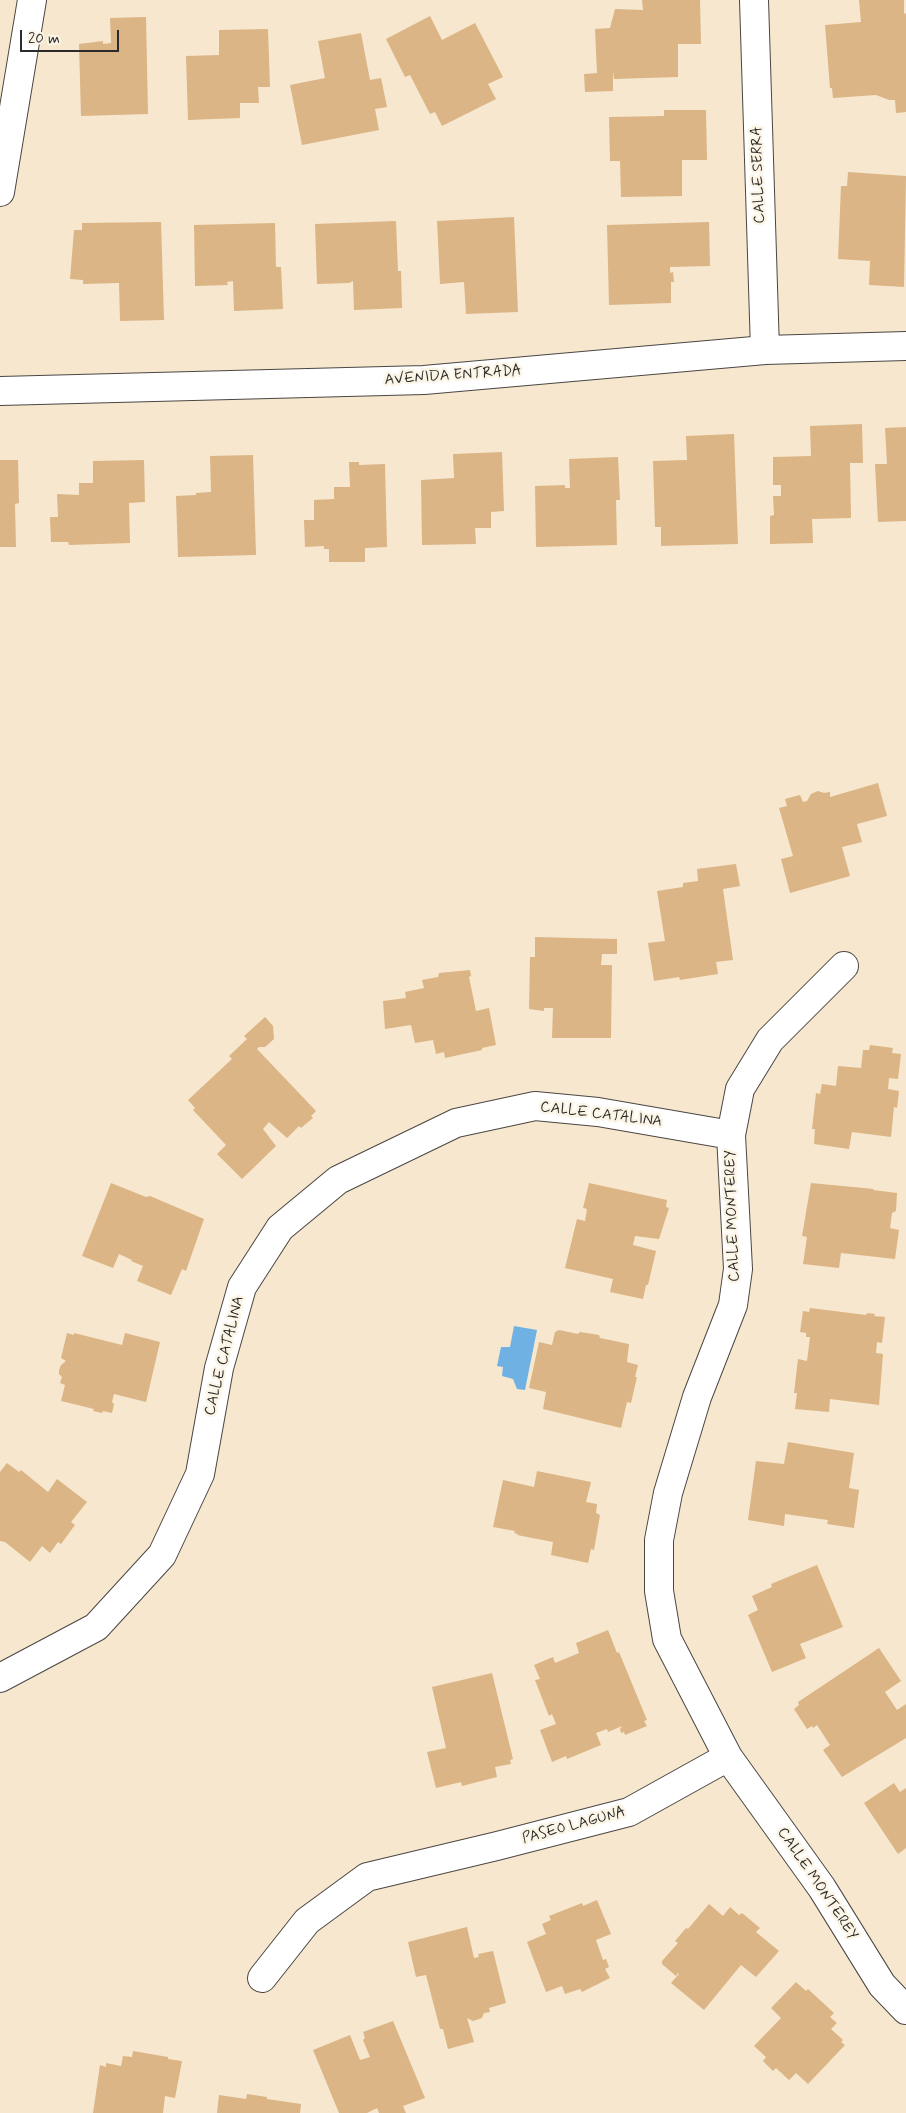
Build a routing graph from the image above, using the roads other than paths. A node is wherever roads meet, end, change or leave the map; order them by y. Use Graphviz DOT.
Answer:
graph roads {
  1 [pos="32,0"];
  2 [pos="754,0"];
  3 [pos="0,192"];
  4 [pos="906,346"];
  5 [pos="765,350"];
  6 [pos="0,391"];
  7 [pos="844,966"];
  8 [pos="731,1135"];
  9 [pos="0,1678"];
  10 [pos="728,1757"];
  11 [pos="262,1978"];
  12 [pos="906,2010"];
  1 -- 3 [label="street"];
  2 -- 5 [label="street, CALLE SERRA"];
  4 -- 5 [label="street, AVENIDA ENTRADA"];
  5 -- 6 [label="street, AVENIDA ENTRADA"];
  7 -- 8 [label="street, CALLE MONTEREY"];
  8 -- 9 [label="street, CALLE CATALINA"];
  8 -- 10 [label="street, CALLE MONTEREY"];
  10 -- 11 [label="street, PASEO LAGUNA"];
  10 -- 12 [label="street, CALLE MONTEREY"];
}
